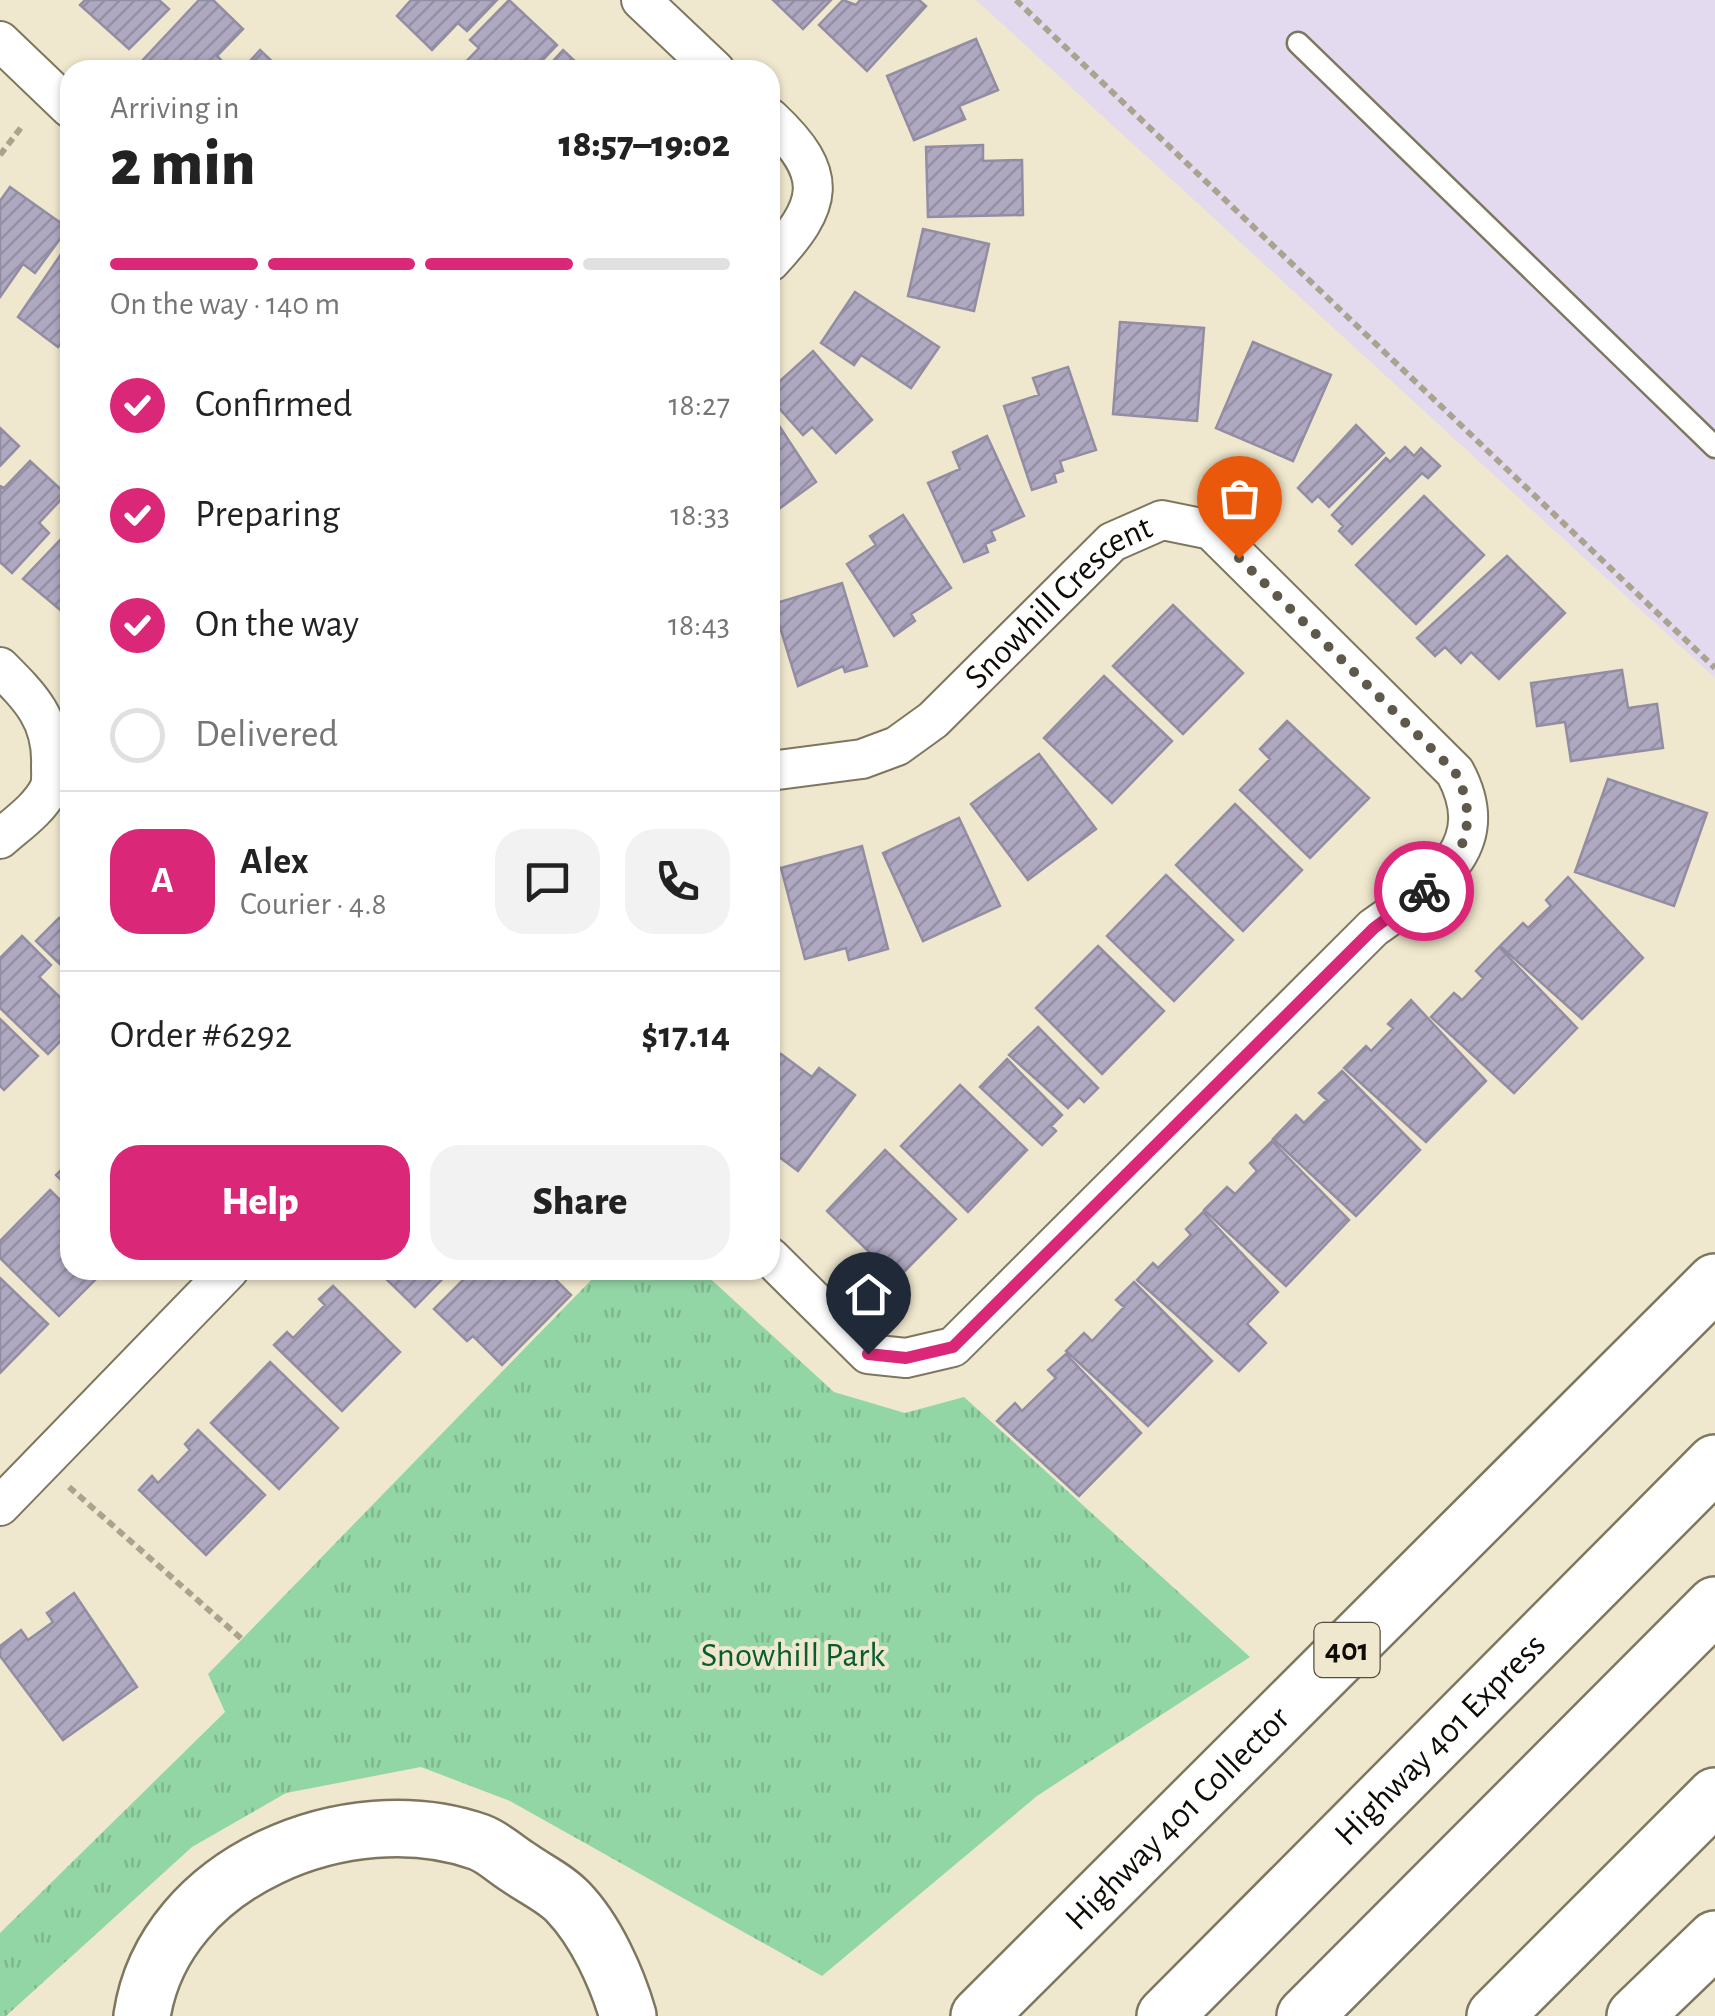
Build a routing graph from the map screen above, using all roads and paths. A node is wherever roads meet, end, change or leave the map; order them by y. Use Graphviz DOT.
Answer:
graph roads {
  1 [pos="641,0"];
  2 [pos="1016,0"];
  3 [pos="0,41"];
  4 [pos="1298,44"];
  5 [pos="704,60"];
  6 [pos="60,98"];
  7 [pos="23,125"];
  8 [pos="780,127"];
  9 [pos="0,156"];
  10 [pos="780,250"];
  11 [pos="1715,447"];
  12 [pos="0,667"];
  13 [pos="1715,668"];
  14 [pos="780,769"];
  15 [pos="0,839"];
  16 [pos="780,1267"];
  17 [pos="1715,1278"];
  18 [pos="219,1280"];
  19 [pos="42,1463"];
  20 [pos="1715,1463"];
  21 [pos="0,1506"];
  22 [pos="1715,1606"];
  23 [pos="243,1640"];
  24 [pos="1715,1796"];
  25 [pos="1715,1939"];
  26 [pos="142,2016"];
  27 [pos="628,2016"];
  28 [pos="978,2016"];
  29 [pos="1165,2016"];
  30 [pos="1305,2016"];
  31 [pos="1495,2016"];
  32 [pos="1636,2016"];
  1 -- 5 [label="street"];
  2 -- 13 [label="path"];
  3 -- 6 [label="street"];
  4 -- 11 [label="lane"];
  7 -- 9 [label="path"];
  8 -- 10 [label="street"];
  12 -- 15 [label="street"];
  14 -- 16 [label="street, Snowhill Crescent"];
  17 -- 28 [label="highway, Highway 401 Collector / 401"];
  18 -- 19 [label="street"];
  19 -- 21 [label="street"];
  19 -- 23 [label="path"];
  20 -- 29 [label="highway, Highway 401 Express"];
  22 -- 30 [label="highway"];
  24 -- 31 [label="highway"];
  25 -- 32 [label="highway"];
  26 -- 27 [label="highway"];
}
